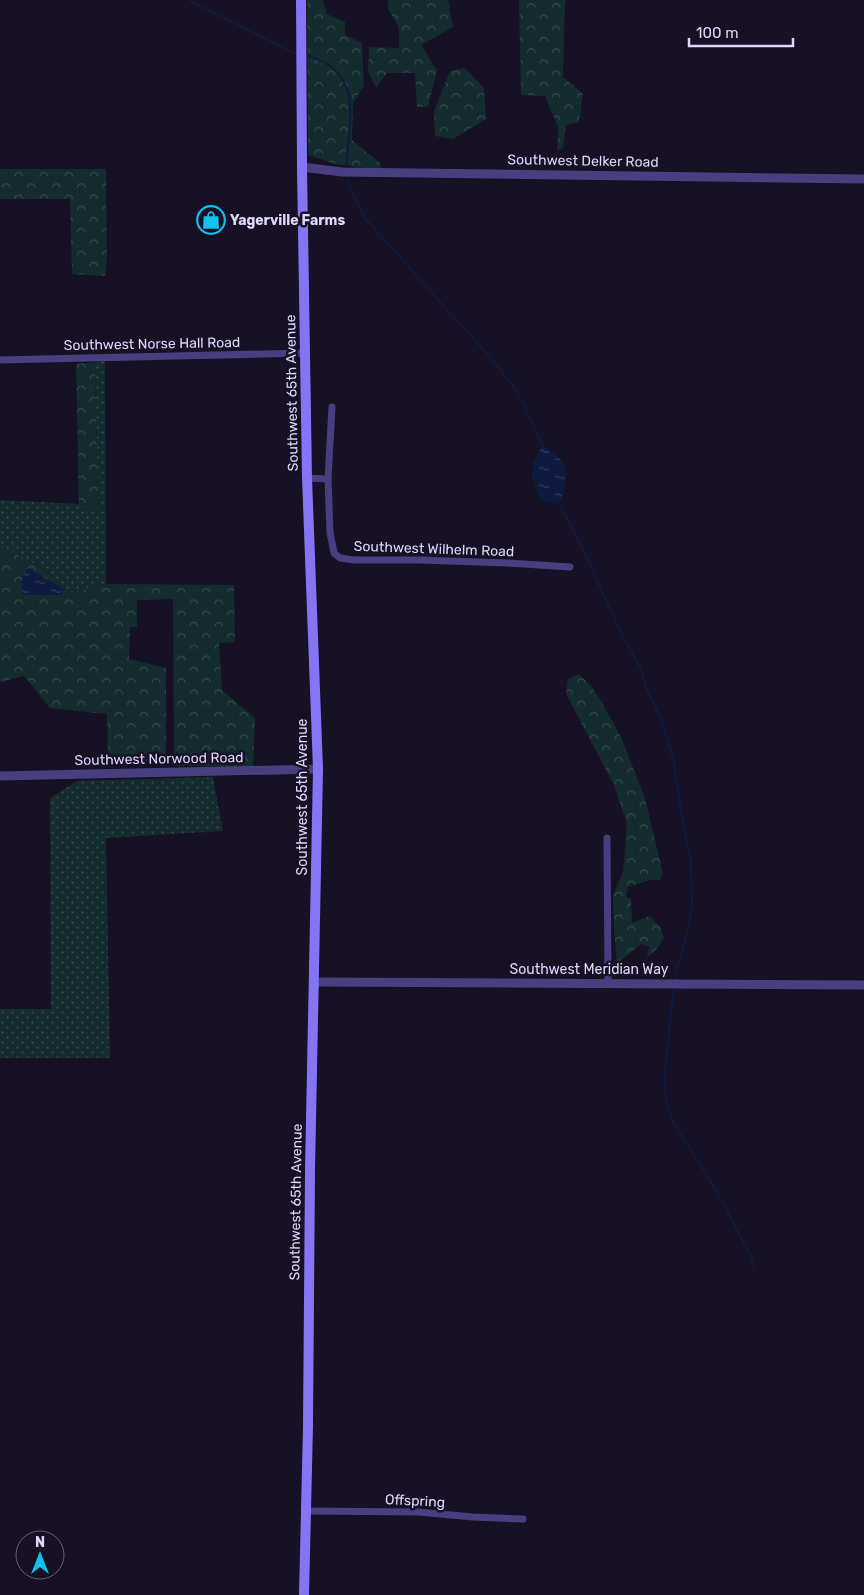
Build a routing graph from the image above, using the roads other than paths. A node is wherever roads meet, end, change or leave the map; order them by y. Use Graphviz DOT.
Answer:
graph roads {
  1 [pos="301,0"];
  2 [pos="302,167"];
  3 [pos="864,179"];
  4 [pos="305,354"];
  5 [pos="0,360"];
  6 [pos="332,407"];
  7 [pos="307,478"];
  8 [pos="328,479"];
  9 [pos="570,567"];
  10 [pos="318,769"];
  11 [pos="0,776"];
  12 [pos="607,838"];
  13 [pos="314,982"];
  14 [pos="608,983"];
  15 [pos="864,985"];
  16 [pos="306,1511"];
  17 [pos="523,1519"];
  18 [pos="304,1595"];
  1 -- 2 [label="main road, Southwest 65th Avenue"];
  2 -- 3 [label="street, Southwest Delker Road"];
  2 -- 4 [label="main road, Southwest 65th Avenue"];
  4 -- 5 [label="street, Southwest Norse Hall Road"];
  4 -- 7 [label="main road, Southwest 65th Avenue"];
  6 -- 8 [label="street"];
  7 -- 8 [label="street"];
  7 -- 10 [label="main road, Southwest 65th Avenue"];
  8 -- 9 [label="street, Southwest Wilhelm Road"];
  10 -- 11 [label="street, Southwest Norwood Road"];
  10 -- 13 [label="main road, Southwest 65th Avenue"];
  12 -- 14 [label="street"];
  13 -- 14 [label="street, Southwest Meridian Way"];
  13 -- 16 [label="main road, Southwest 65th Avenue"];
  14 -- 15 [label="street, Southwest Meridian Way"];
  16 -- 17 [label="street, Offspring"];
  16 -- 18 [label="main road, Southwest 65th Avenue"];
}
